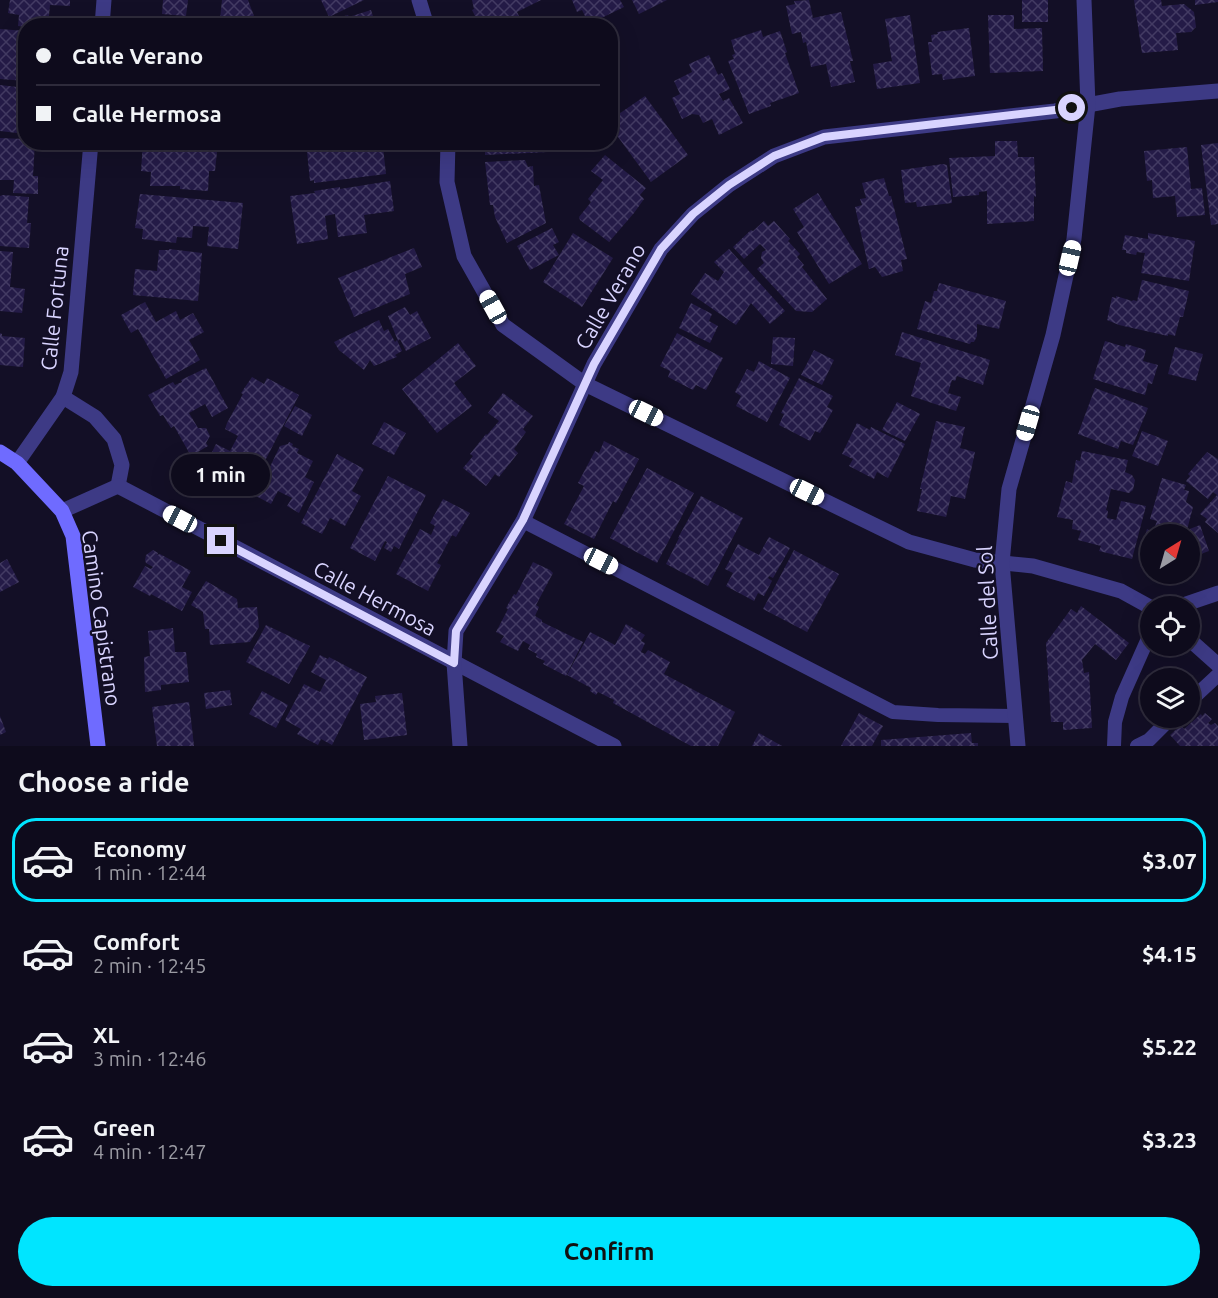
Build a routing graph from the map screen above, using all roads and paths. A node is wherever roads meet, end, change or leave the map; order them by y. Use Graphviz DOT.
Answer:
graph roads {
  1 [pos="104,0"];
  2 [pos="419,0"];
  3 [pos="1084,0"];
  4 [pos="103,18"];
  5 [pos="424,18"];
  6 [pos="1218,91"];
  7 [pos="1088,105"];
  8 [pos="90,150"];
  9 [pos="448,150"];
  10 [pos="585,384"];
  11 [pos="63,397"];
  12 [pos="0,452"];
  13 [pos="17,463"];
  14 [pos="118,486"];
  15 [pos="62,511"];
  16 [pos="523,520"];
  17 [pos="1002,563"];
  18 [pos="1218,593"];
  19 [pos="1200,599"];
  20 [pos="1140,601"];
  21 [pos="1200,648"];
  22 [pos="1140,656"];
  23 [pos="454,663"];
  24 [pos="1218,665"];
  25 [pos="1218,675"];
  26 [pos="1200,692"];
  27 [pos="1015,716"];
  28 [pos="1161,728"];
  29 [pos="98,746"];
  30 [pos="460,746"];
  31 [pos="614,746"];
  32 [pos="1018,746"];
  33 [pos="1114,746"];
  34 [pos="1137,746"];
  1 -- 4 [label="street"];
  2 -- 5 [label="street"];
  3 -- 7 [label="street, Calle del Sol"];
  6 -- 7 [label="street, Calle Verano"];
  7 -- 10 [label="street, Calle Verano"];
  7 -- 17 [label="street, Calle del Sol"];
  8 -- 11 [label="street, Calle Fortuna"];
  9 -- 10 [label="street"];
  10 -- 16 [label="street, Calle Verano"];
  10 -- 17 [label="street"];
  11 -- 13 [label="street, Calle Fortuna"];
  11 -- 14 [label="street"];
  12 -- 13 [label="main road, Camino Capistrano"];
  13 -- 15 [label="main road, Camino Capistrano"];
  14 -- 15 [label="street"];
  14 -- 23 [label="street, Calle Hermosa"];
  15 -- 29 [label="main road, Camino Capistrano"];
  16 -- 23 [label="street, Calle Verano"];
  16 -- 27 [label="lane"];
  17 -- 20 [label="street"];
  17 -- 27 [label="street, Calle del Sol"];
  18 -- 19 [label="street"];
  21 -- 24 [label="street"];
  22 -- 33 [label="lane"];
  23 -- 30 [label="street, Calle Verano"];
  23 -- 31 [label="street, Calle Hermosa"];
  25 -- 26 [label="lane"];
  27 -- 32 [label="street, Calle del Sol"];
  28 -- 34 [label="lane"];
}
